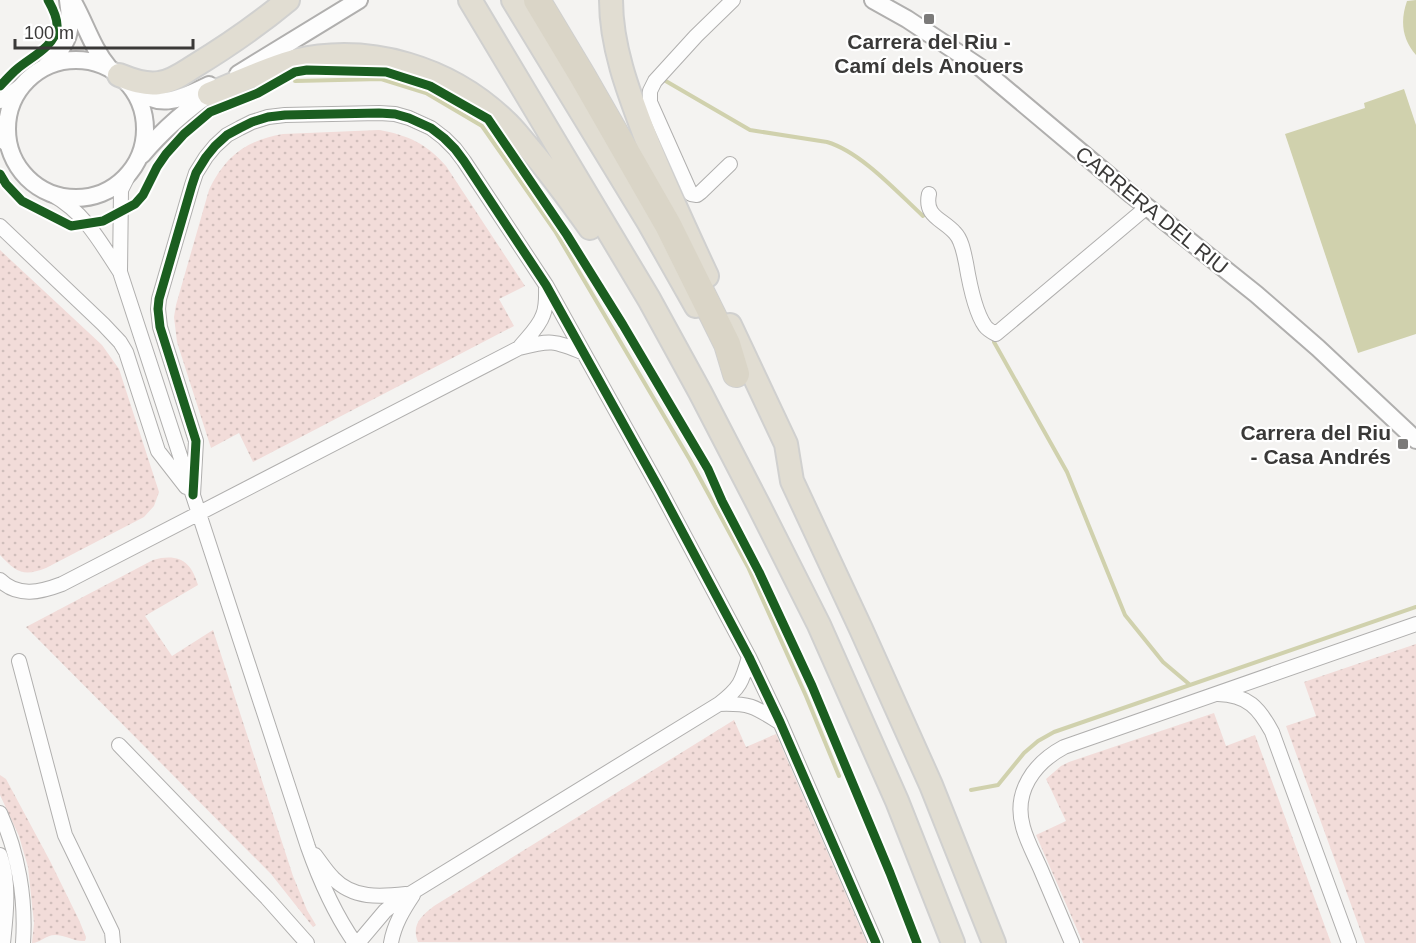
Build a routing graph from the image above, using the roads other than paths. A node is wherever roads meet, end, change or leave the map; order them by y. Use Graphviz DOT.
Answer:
graph roads {
  1 [pos="70,0"];
  2 [pos="288,0"];
  3 [pos="359,0"];
  4 [pos="470,0"];
  5 [pos="513,0"];
  6 [pos="537,0"];
  7 [pos="610,0"];
  8 [pos="733,0"];
  9 [pos="873,0"];
  10 [pos="251,65"];
  11 [pos="43,68"];
  12 [pos="119,76"];
  13 [pos="21,86"];
  14 [pos="209,94"];
  15 [pos="0,101"];
  16 [pos="4,142"];
  17 [pos="730,164"];
  18 [pos="133,168"];
  19 [pos="929,194"];
  20 [pos="53,195"];
  21 [pos="1147,207"];
  22 [pos="0,226"];
  23 [pos="120,272"];
  24 [pos="546,285"];
  25 [pos="519,348"];
  26 [pos="584,353"];
  27 [pos="736,374"];
  28 [pos="700,392"];
  29 [pos="1416,440"];
  30 [pos="792,481"];
  31 [pos="193,495"];
  32 [pos="199,514"];
  33 [pos="0,580"];
  34 [pos="1416,624"];
  35 [pos="749,657"];
  36 [pos="19,661"];
  37 [pos="1215,694"];
  38 [pos="719,704"];
  39 [pos="780,722"];
  40 [pos="119,745"];
  41 [pos="0,813"];
  42 [pos="308,847"];
  43 [pos="0,855"];
  44 [pos="414,893"];
  45 [pos="113,938"];
  46 [pos="3,943"];
  47 [pos="23,943"];
  48 [pos="123,943"];
  49 [pos="307,943"];
  50 [pos="356,943"];
  51 [pos="391,943"];
  52 [pos="876,943"];
  53 [pos="953,943"];
  54 [pos="994,943"];
  55 [pos="1072,943"];
  56 [pos="1348,943"];
  1 -- 11 [label="street"];
  1 -- 12 [label="street"];
  2 -- 12 [label="highway"];
  3 -- 10 [label="street"];
  4 -- 28 [label="highway"];
  5 -- 27 [label="highway"];
  6 -- 27 [label="highway"];
  7 -- 30 [label="highway"];
  8 -- 17 [label="street"];
  9 -- 21 [label="street, CARRERA DEL RIU"];
  10 -- 12 [label="street"];
  10 -- 14 [label="street"];
  11 -- 12 [label="street"];
  11 -- 13 [label="street"];
  12 -- 18 [label="street"];
  13 -- 15 [label="street"];
  13 -- 16 [label="street"];
  14 -- 18 [label="street"];
  14 -- 28 [label="highway"];
  16 -- 20 [label="street"];
  18 -- 20 [label="street"];
  18 -- 23 [label="street"];
  19 -- 21 [label="street"];
  20 -- 23 [label="street"];
  21 -- 29 [label="street, CARRERA DEL RIU"];
  22 -- 31 [label="street"];
  23 -- 31 [label="street"];
  24 -- 25 [label="street"];
  24 -- 26 [label="street"];
  24 -- 31 [label="street"];
  25 -- 26 [label="street"];
  25 -- 32 [label="street"];
  26 -- 35 [label="street"];
  27 -- 30 [label="highway"];
  28 -- 53 [label="highway"];
  30 -- 54 [label="highway"];
  31 -- 32 [label="street"];
  32 -- 33 [label="street"];
  32 -- 42 [label="street"];
  34 -- 37 [label="street"];
  35 -- 38 [label="street"];
  35 -- 39 [label="street"];
  36 -- 45 [label="street"];
  37 -- 55 [label="street"];
  37 -- 56 [label="street"];
  38 -- 39 [label="street"];
  38 -- 44 [label="street"];
  39 -- 52 [label="street"];
  40 -- 49 [label="street"];
  41 -- 47 [label="street"];
  42 -- 44 [label="street"];
  42 -- 50 [label="street"];
  43 -- 46 [label="street"];
  44 -- 50 [label="street"];
  44 -- 51 [label="street"];
  45 -- 48 [label="street"];
}
